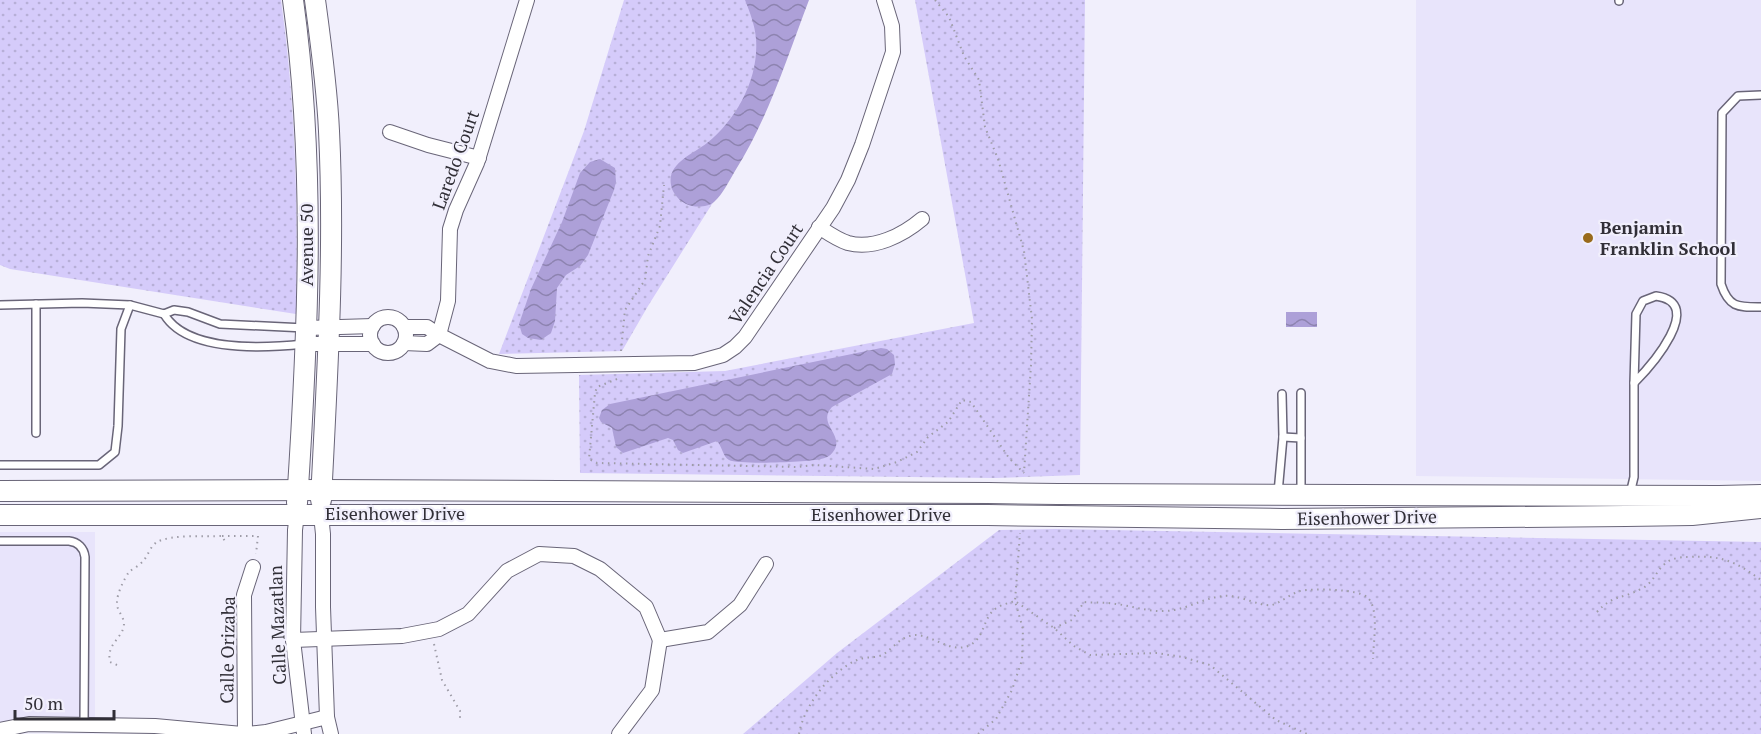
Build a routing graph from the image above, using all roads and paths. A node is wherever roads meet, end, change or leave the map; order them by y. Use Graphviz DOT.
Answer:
graph roads {
  1 [pos="293,0"];
  2 [pos="315,0"];
  3 [pos="527,0"];
  4 [pos="884,0"];
  5 [pos="935,0"];
  6 [pos="1761,95"];
  7 [pos="390,132"];
  8 [pos="479,158"];
  9 [pos="664,185"];
  10 [pos="922,219"];
  11 [pos="819,227"];
  12 [pos="36,304"];
  13 [pos="0,305"];
  14 [pos="130,305"];
  15 [pos="1761,307"];
  16 [pos="164,314"];
  17 [pos="373,326"];
  18 [pos="404,327"];
  19 [pos="306,336"];
  20 [pos="329,336"];
  21 [pos="439,336"];
  22 [pos="373,344"];
  23 [pos="404,344"];
  24 [pos="621,364"];
  25 [pos="1634,383"];
  26 [pos="1301,393"];
  27 [pos="1282,394"];
  28 [pos="36,433"];
  29 [pos="1283,437"];
  30 [pos="1300,438"];
  31 [pos="0,465"];
  32 [pos="298,490"];
  33 [pos="322,490"];
  34 [pos="0,491"];
  35 [pos="1301,495"];
  36 [pos="1629,495"];
  37 [pos="1761,495"];
  38 [pos="1278,496"];
  39 [pos="1761,508"];
  40 [pos="297,514"];
  41 [pos="321,514"];
  42 [pos="0,515"];
  43 [pos="1600,515"];
  44 [pos="1213,518"];
  45 [pos="1020,531"];
  46 [pos="222,536"];
  47 [pos="0,541"];
  48 [pos="226,543"];
  49 [pos="766,564"];
  50 [pos="253,567"];
  51 [pos="1761,580"];
  52 [pos="1015,601"];
  53 [pos="1597,612"];
  54 [pos="1054,628"];
  55 [pos="429,630"];
  56 [pos="323,638"];
  57 [pos="293,640"];
  58 [pos="660,640"];
  59 [pos="1373,659"];
  60 [pos="117,665"];
  61 [pos="327,717"];
  62 [pos="460,722"];
  63 [pos="84,725"];
  64 [pos="303,728"];
  65 [pos="0,730"];
  66 [pos="245,734"];
  67 [pos="331,734"];
  68 [pos="619,734"];
  69 [pos="799,734"];
  70 [pos="978,734"];
  71 [pos="1307,734"];
  1 -- 19 [label="main road, Avenue 50"];
  2 -- 20 [label="main road, Avenue 50"];
  3 -- 8 [label="street, Laredo Court"];
  4 -- 11 [label="street, Valencia Court"];
  5 -- 24 [label="path"];
  6 -- 15 [label="lane"];
  7 -- 8 [label="street"];
  8 -- 21 [label="street, Laredo Court"];
  9 -- 24 [label="path"];
  10 -- 11 [label="street"];
  11 -- 24 [label="street, Valencia Court"];
  12 -- 13 [label="lane"];
  12 -- 14 [label="lane"];
  12 -- 28 [label="lane"];
  14 -- 16 [label="lane"];
  14 -- 31 [label="lane"];
  16 -- 19 [label="lane"];
  16 -- 19 [label="lane"];
  17 -- 18 [label="street, Valencia Court"];
  17 -- 20 [label="street, Valencia Court"];
  17 -- 22 [label="street"];
  18 -- 21 [label="street, Valencia Court"];
  18 -- 23 [label="street"];
  19 -- 20 [label="street, Valencia Court"];
  19 -- 32 [label="main road, Avenue 50"];
  20 -- 22 [label="street, Valencia Court"];
  20 -- 33 [label="main road, Avenue 50"];
  21 -- 23 [label="street, Valencia Court"];
  21 -- 24 [label="street, Valencia Court"];
  22 -- 23 [label="street, Valencia Court"];
  25 -- 25 [label="lane"];
  25 -- 36 [label="lane"];
  26 -- 30 [label="lane"];
  27 -- 29 [label="lane"];
  29 -- 30 [label="lane"];
  29 -- 38 [label="lane"];
  30 -- 35 [label="lane"];
  32 -- 33 [label="main road, Eisenhower Drive"];
  32 -- 34 [label="main road, Eisenhower Drive"];
  32 -- 40 [label="main road, Avenue 50"];
  33 -- 38 [label="main road, Eisenhower Drive, bridge"];
  33 -- 41 [label="main road, Avenue 50"];
  35 -- 36 [label="main road, Eisenhower Drive"];
  35 -- 38 [label="main road, Eisenhower Drive"];
  35 -- 44 [label="main road"];
  36 -- 37 [label="main road, Eisenhower Drive"];
  36 -- 43 [label="main road"];
  39 -- 43 [label="main road, Eisenhower Drive"];
  40 -- 41 [label="main road, Eisenhower Drive"];
  40 -- 42 [label="main road, Eisenhower Drive"];
  40 -- 57 [label="street, Calle Mazatlan"];
  41 -- 44 [label="main road, Eisenhower Drive, bridge"];
  41 -- 56 [label="street"];
  43 -- 44 [label="main road, Eisenhower Drive"];
  45 -- 52 [label="path"];
  46 -- 48 [label="path"];
  46 -- 50 [label="path"];
  46 -- 60 [label="path"];
  47 -- 63 [label="lane"];
  49 -- 58 [label="street"];
  50 -- 66 [label="street, Calle Orizaba"];
  51 -- 53 [label="path"];
  52 -- 54 [label="path"];
  52 -- 69 [label="path"];
  52 -- 70 [label="path"];
  54 -- 59 [label="path"];
  54 -- 71 [label="path"];
  55 -- 56 [label="street"];
  55 -- 58 [label="street"];
  55 -- 62 [label="path"];
  56 -- 57 [label="street"];
  56 -- 61 [label="street"];
  57 -- 64 [label="street, Calle Mazatlan"];
  58 -- 68 [label="street"];
  61 -- 64 [label="street"];
  61 -- 67 [label="street"];
  63 -- 65 [label="street"];
  63 -- 66 [label="street"];
  64 -- 66 [label="street"];
}
